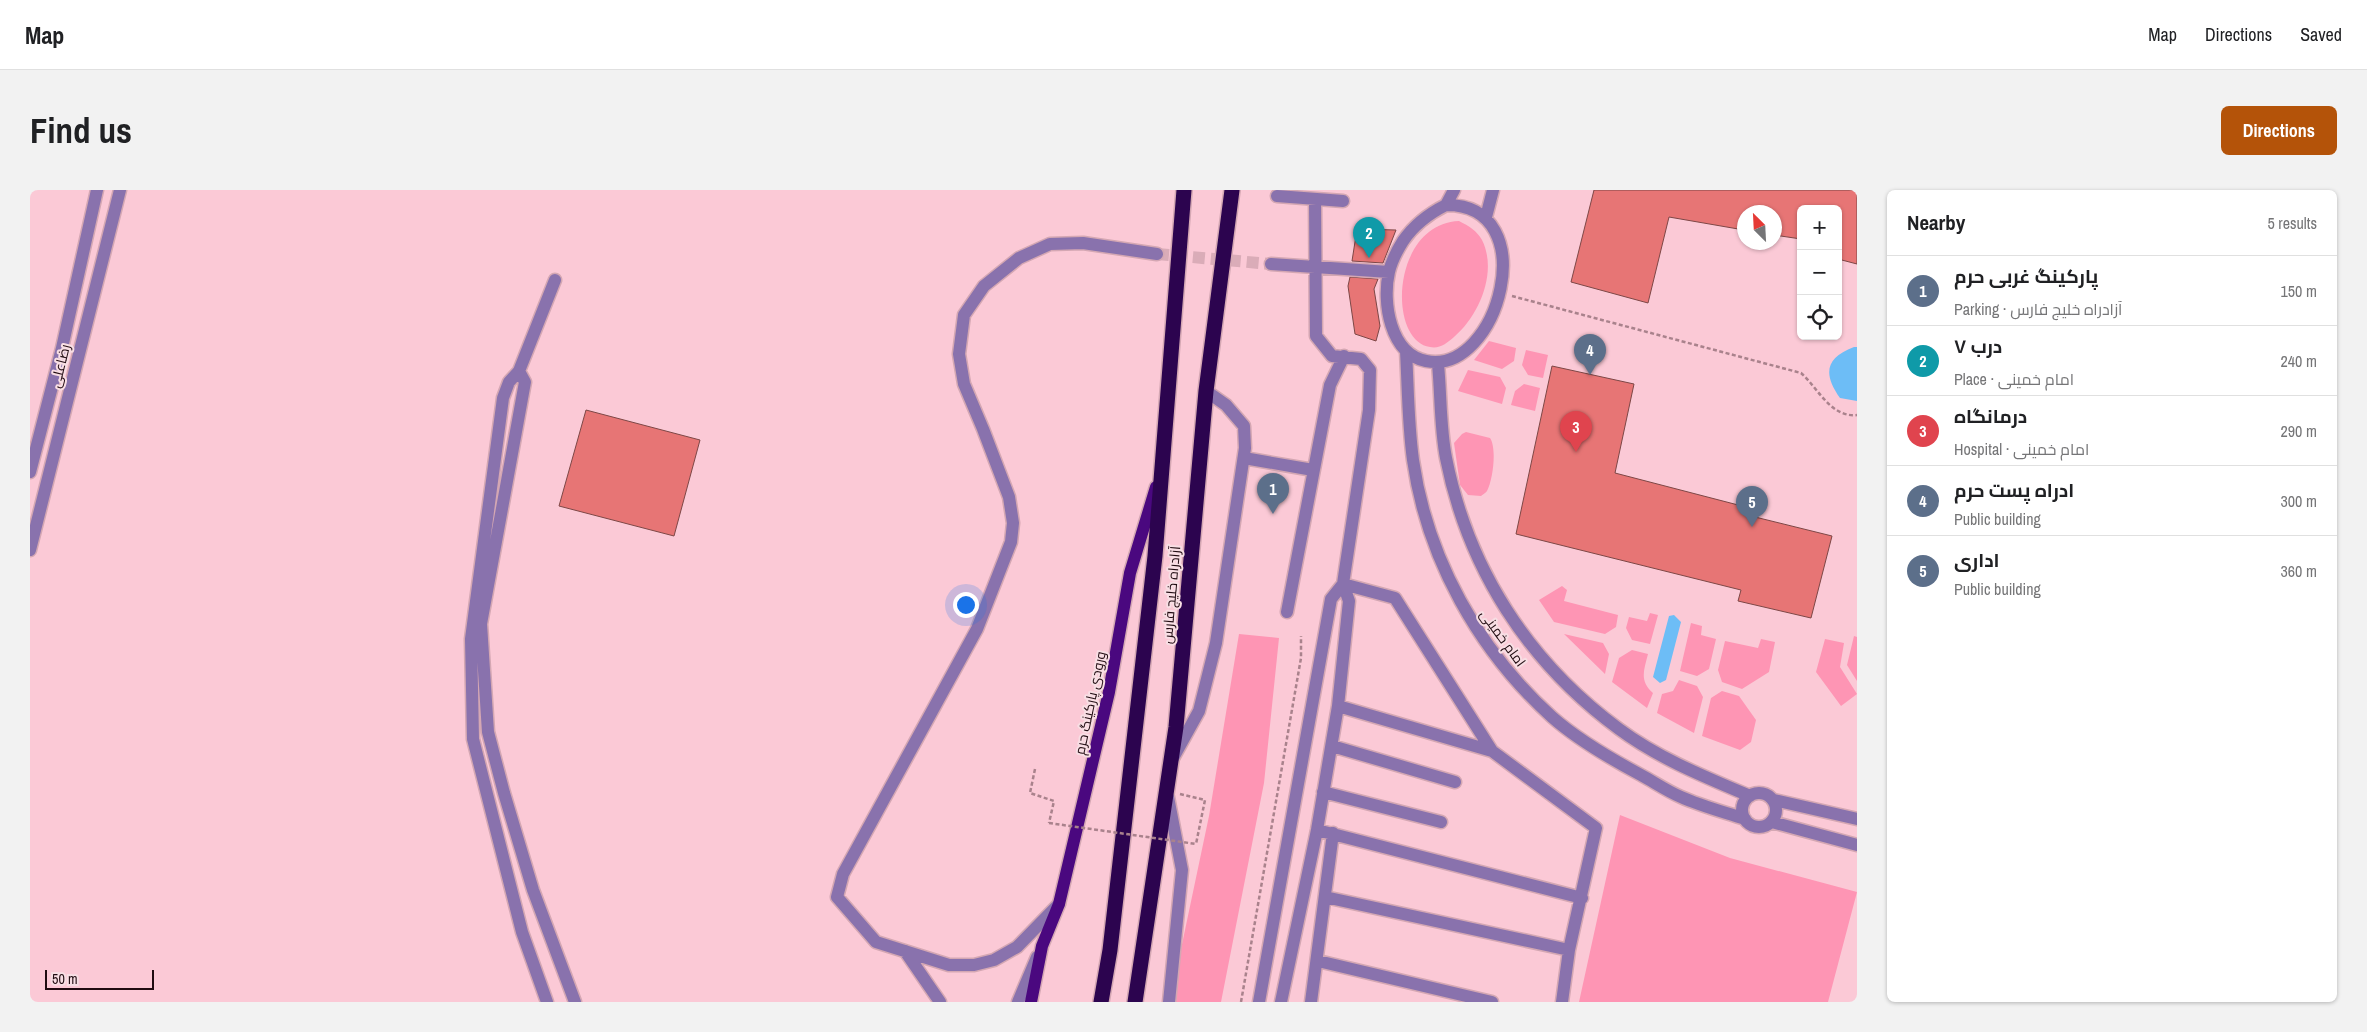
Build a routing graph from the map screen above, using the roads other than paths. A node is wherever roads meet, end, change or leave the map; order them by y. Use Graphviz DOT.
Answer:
graph roads {
  1 [pos="97,190"];
  2 [pos="120,190"];
  3 [pos="1184,190"];
  4 [pos="1232,190"];
  5 [pos="1454,190"];
  6 [pos="1493,190"];
  7 [pos="1277,196"];
  8 [pos="1315,200"];
  9 [pos="1343,201"];
  10 [pos="1446,205"];
  11 [pos="1486,217"];
  12 [pos="1157,254"];
  13 [pos="1271,264"];
  14 [pos="1316,268"];
  15 [pos="1389,272"];
  16 [pos="555,280"];
  17 [pos="1406,351"];
  18 [pos="1344,356"];
  19 [pos="1438,364"];
  20 [pos="520,371"];
  21 [pos="1206,391"];
  22 [pos="1244,458"];
  23 [pos="1163,466"];
  24 [pos="1313,470"];
  25 [pos="30,472"];
  26 [pos="30,550"];
  27 [pos="1343,584"];
  28 [pos="1287,612"];
  29 [pos="1338,706"];
  30 [pos="1332,746"];
  31 [pos="1492,751"];
  32 [pos="1171,762"];
  33 [pos="1455,782"];
  34 [pos="1166,790"];
  35 [pos="1323,792"];
  36 [pos="1750,796"];
  37 [pos="1774,800"];
  38 [pos="1745,819"];
  39 [pos="1857,819"];
  40 [pos="1441,822"];
  41 [pos="1772,822"];
  42 [pos="1317,830"];
  43 [pos="1333,834"];
  44 [pos="1857,844"];
  45 [pos="1324,897"];
  46 [pos="1582,898"];
  47 [pos="1059,904"];
  48 [pos="1042,946"];
  49 [pos="1569,950"];
  50 [pos="905,951"];
  51 [pos="1318,961"];
  52 [pos="547,1002"];
  53 [pos="575,1002"];
  54 [pos="940,1002"];
  55 [pos="1018,1002"];
  56 [pos="1031,1002"];
  57 [pos="1101,1002"];
  58 [pos="1135,1002"];
  59 [pos="1169,1002"];
  60 [pos="1259,1002"];
  61 [pos="1281,1002"];
  62 [pos="1311,1002"];
  63 [pos="1492,1002"];
  64 [pos="1562,1002"];
  1 -- 25 [label="street, رضاعلی"];
  2 -- 26 [label="street, رضاعلی"];
  3 -- 23 [label="highway, آزادراه خلیج فارس"];
  4 -- 21 [label="highway, آزادراه خلیج فارس"];
  5 -- 10 [label="street"];
  6 -- 11 [label="street"];
  7 -- 8 [label="street"];
  8 -- 9 [label="street"];
  8 -- 14 [label="street"];
  10 -- 11 [label="street"];
  10 -- 15 [label="street"];
  11 -- 19 [label="street"];
  12 -- 50 [label="street"];
  13 -- 14 [label="street"];
  14 -- 15 [label="street"];
  14 -- 18 [label="street"];
  15 -- 17 [label="street"];
  16 -- 20 [label="street"];
  17 -- 19 [label="street"];
  17 -- 38 [label="street, امام خمینی"];
  18 -- 24 [label="street"];
  18 -- 27 [label="street"];
  19 -- 36 [label="street, امام خمینی"];
  20 -- 52 [label="street"];
  20 -- 53 [label="street"];
  21 -- 22 [label="street"];
  21 -- 32 [label="highway, آزادراه خلیج فارس"];
  22 -- 24 [label="street"];
  22 -- 32 [label="street"];
  23 -- 47 [label="main road, ورودی پارکینگ حرم"];
  23 -- 57 [label="highway, آزادراه خلیج فارس"];
  24 -- 28 [label="street"];
  27 -- 29 [label="street"];
  27 -- 31 [label="street"];
  27 -- 60 [label="street"];
  29 -- 30 [label="street"];
  29 -- 31 [label="street"];
  30 -- 33 [label="street"];
  30 -- 35 [label="street"];
  31 -- 46 [label="street"];
  32 -- 34 [label="highway, آزادراه خلیج فارس"];
  34 -- 58 [label="highway, آزادراه خلیج فارس"];
  34 -- 59 [label="street"];
  35 -- 40 [label="street"];
  35 -- 42 [label="street"];
  36 -- 37 [label="street"];
  36 -- 38 [label="street"];
  37 -- 39 [label="street"];
  37 -- 41 [label="street"];
  38 -- 41 [label="street"];
  41 -- 44 [label="street"];
  42 -- 43 [label="street"];
  42 -- 61 [label="street"];
  43 -- 45 [label="street"];
  43 -- 46 [label="street"];
  45 -- 49 [label="street"];
  45 -- 51 [label="street"];
  46 -- 49 [label="street"];
  47 -- 48 [label="main road, ورودی پارکینگ حرم"];
  47 -- 50 [label="street"];
  48 -- 55 [label="street"];
  48 -- 56 [label="main road, ورودی پارکینگ حرم"];
  49 -- 64 [label="street"];
  50 -- 54 [label="street"];
  51 -- 62 [label="street"];
  51 -- 63 [label="street"];
}
